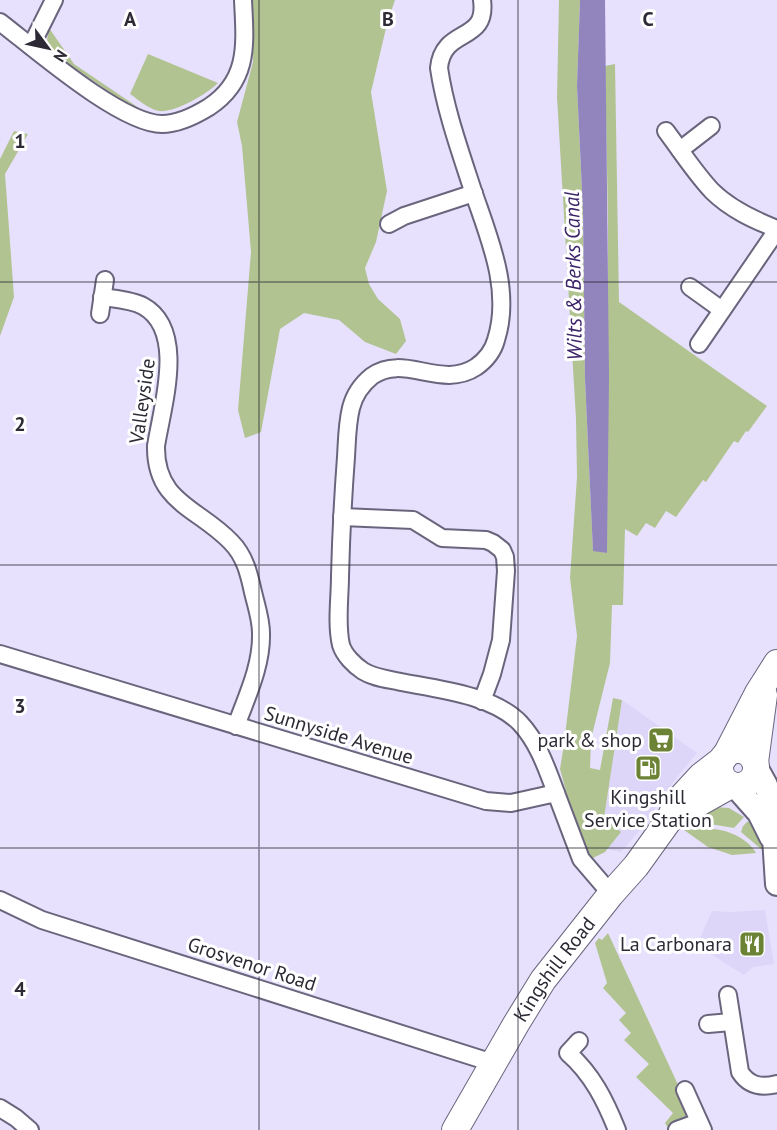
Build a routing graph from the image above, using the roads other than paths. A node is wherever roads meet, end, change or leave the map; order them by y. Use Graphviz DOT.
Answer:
graph roads {
  1 [pos="54,0"];
  2 [pos="243,0"];
  3 [pos="482,0"];
  4 [pos="0,22"];
  5 [pos="31,46"];
  6 [pos="711,126"];
  7 [pos="666,131"];
  8 [pos="680,150"];
  9 [pos="474,193"];
  10 [pos="389,224"];
  11 [pos="777,230"];
  12 [pos="105,280"];
  13 [pos="690,287"];
  14 [pos="102,297"];
  15 [pos="722,310"];
  16 [pos="100,314"];
  17 [pos="699,344"];
  18 [pos="342,517"];
  19 [pos="0,654"];
  20 [pos="774,668"];
  21 [pos="482,701"];
  22 [pos="236,726"];
  23 [pos="724,757"];
  24 [pos="756,765"];
  25 [pos="733,785"];
  26 [pos="556,793"];
  27 [pos="669,820"];
  28 [pos="773,841"];
  29 [pos="777,884"];
  30 [pos="611,894"];
  31 [pos="0,900"];
  32 [pos="728,995"];
  33 [pos="731,1022"];
  34 [pos="708,1024"];
  35 [pos="579,1041"];
  36 [pos="493,1063"];
  37 [pos="777,1084"];
  38 [pos="685,1090"];
  39 [pos="0,1108"];
  40 [pos="701,1126"];
  41 [pos="30,1130"];
  42 [pos="456,1130"];
  43 [pos="617,1130"];
  44 [pos="677,1130"];
  1 -- 5 [label="street"];
  2 -- 5 [label="street"];
  3 -- 9 [label="street"];
  4 -- 5 [label="street"];
  6 -- 8 [label="street"];
  7 -- 8 [label="street"];
  8 -- 11 [label="street"];
  9 -- 10 [label="street"];
  9 -- 18 [label="street"];
  11 -- 15 [label="street"];
  12 -- 14 [label="street"];
  13 -- 15 [label="street"];
  14 -- 16 [label="street"];
  14 -- 22 [label="street, Valleyside"];
  15 -- 17 [label="street"];
  18 -- 21 [label="street"];
  18 -- 21 [label="street"];
  19 -- 22 [label="street, Sunnyside Avenue"];
  20 -- 23 [label="main road"];
  20 -- 24 [label="main road"];
  21 -- 26 [label="street"];
  22 -- 26 [label="street, Sunnyside Avenue"];
  23 -- 24 [label="main road"];
  23 -- 25 [label="main road"];
  23 -- 27 [label="main road, Kingshill Road"];
  24 -- 25 [label="main road"];
  24 -- 28 [label="main road"];
  25 -- 27 [label="main road, Kingshill Road"];
  25 -- 28 [label="main road"];
  26 -- 30 [label="street"];
  27 -- 30 [label="main road, Kingshill Road"];
  28 -- 29 [label="main road"];
  30 -- 36 [label="main road, Kingshill Road"];
  31 -- 36 [label="street, Grosvenor Road"];
  32 -- 33 [label="street"];
  33 -- 34 [label="street"];
  33 -- 37 [label="street"];
  35 -- 43 [label="street"];
  36 -- 42 [label="main road, Kingshill Road"];
  38 -- 40 [label="street"];
  39 -- 41 [label="street"];
  40 -- 44 [label="street"];
}
